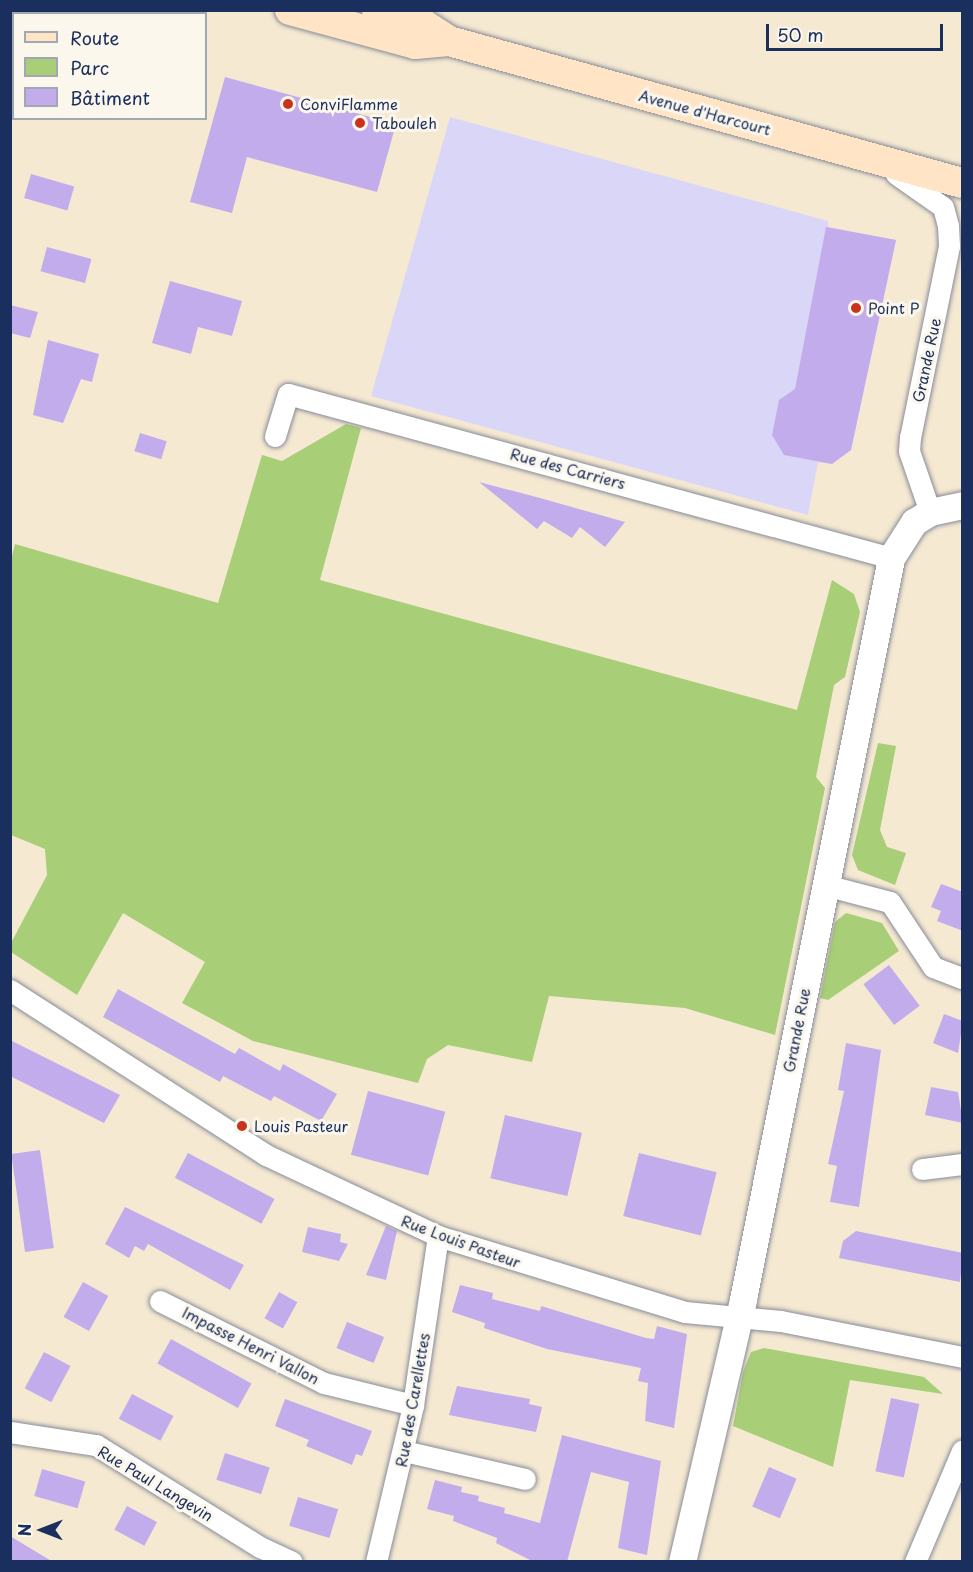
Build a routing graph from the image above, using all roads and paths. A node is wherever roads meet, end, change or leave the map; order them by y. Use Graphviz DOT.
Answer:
graph roads {
  1 [pos="290,10"];
  2 [pos="377,10"];
  3 [pos="448,41"];
  4 [pos="860,155"];
  5 [pos="963,183"];
  6 [pos="275,436"];
  7 [pos="963,504"];
  8 [pos="930,512"];
  9 [pos="891,558"];
  10 [pos="825,885"];
  11 [pos="963,978"];
  12 [pos="10,990"];
  13 [pos="963,1164"];
  14 [pos="922,1169"];
  15 [pos="438,1236"];
  16 [pos="160,1301"];
  17 [pos="739,1317"];
  18 [pos="963,1357"];
  19 [pos="413,1405"];
  20 [pos="10,1432"];
  21 [pos="404,1451"];
  22 [pos="963,1452"];
  23 [pos="525,1479"];
  24 [pos="292,1562"];
  25 [pos="376,1562"];
  26 [pos="682,1562"];
  27 [pos="915,1562"];
  1 -- 3 [label="main road, Avenue d'Harcourt"];
  2 -- 3 [label="main road, Avenue d'Harcourt"];
  3 -- 4 [label="main road, Avenue d'Harcourt"];
  4 -- 5 [label="main road, Avenue d'Harcourt"];
  4 -- 8 [label="street, Grande Rue"];
  6 -- 9 [label="street, Rue des Carriers"];
  7 -- 8 [label="street, Grande Rue"];
  8 -- 9 [label="street, Grande Rue"];
  9 -- 10 [label="street, Grande Rue"];
  10 -- 11 [label="street"];
  10 -- 17 [label="street, Grande Rue"];
  12 -- 15 [label="street, Rue Louis Pasteur"];
  13 -- 14 [label="street"];
  15 -- 17 [label="street, Rue Louis Pasteur"];
  15 -- 19 [label="street, Rue des Carellettes"];
  16 -- 19 [label="street, Impasse Henri Vallon"];
  17 -- 18 [label="street, Rue Louis Pasteur"];
  17 -- 26 [label="street, Grande Rue"];
  19 -- 21 [label="street, Rue des Carellettes"];
  20 -- 24 [label="street, Rue Paul Langevin"];
  21 -- 23 [label="street"];
  21 -- 25 [label="street, Rue des Carellettes"];
  22 -- 27 [label="street"];
}
